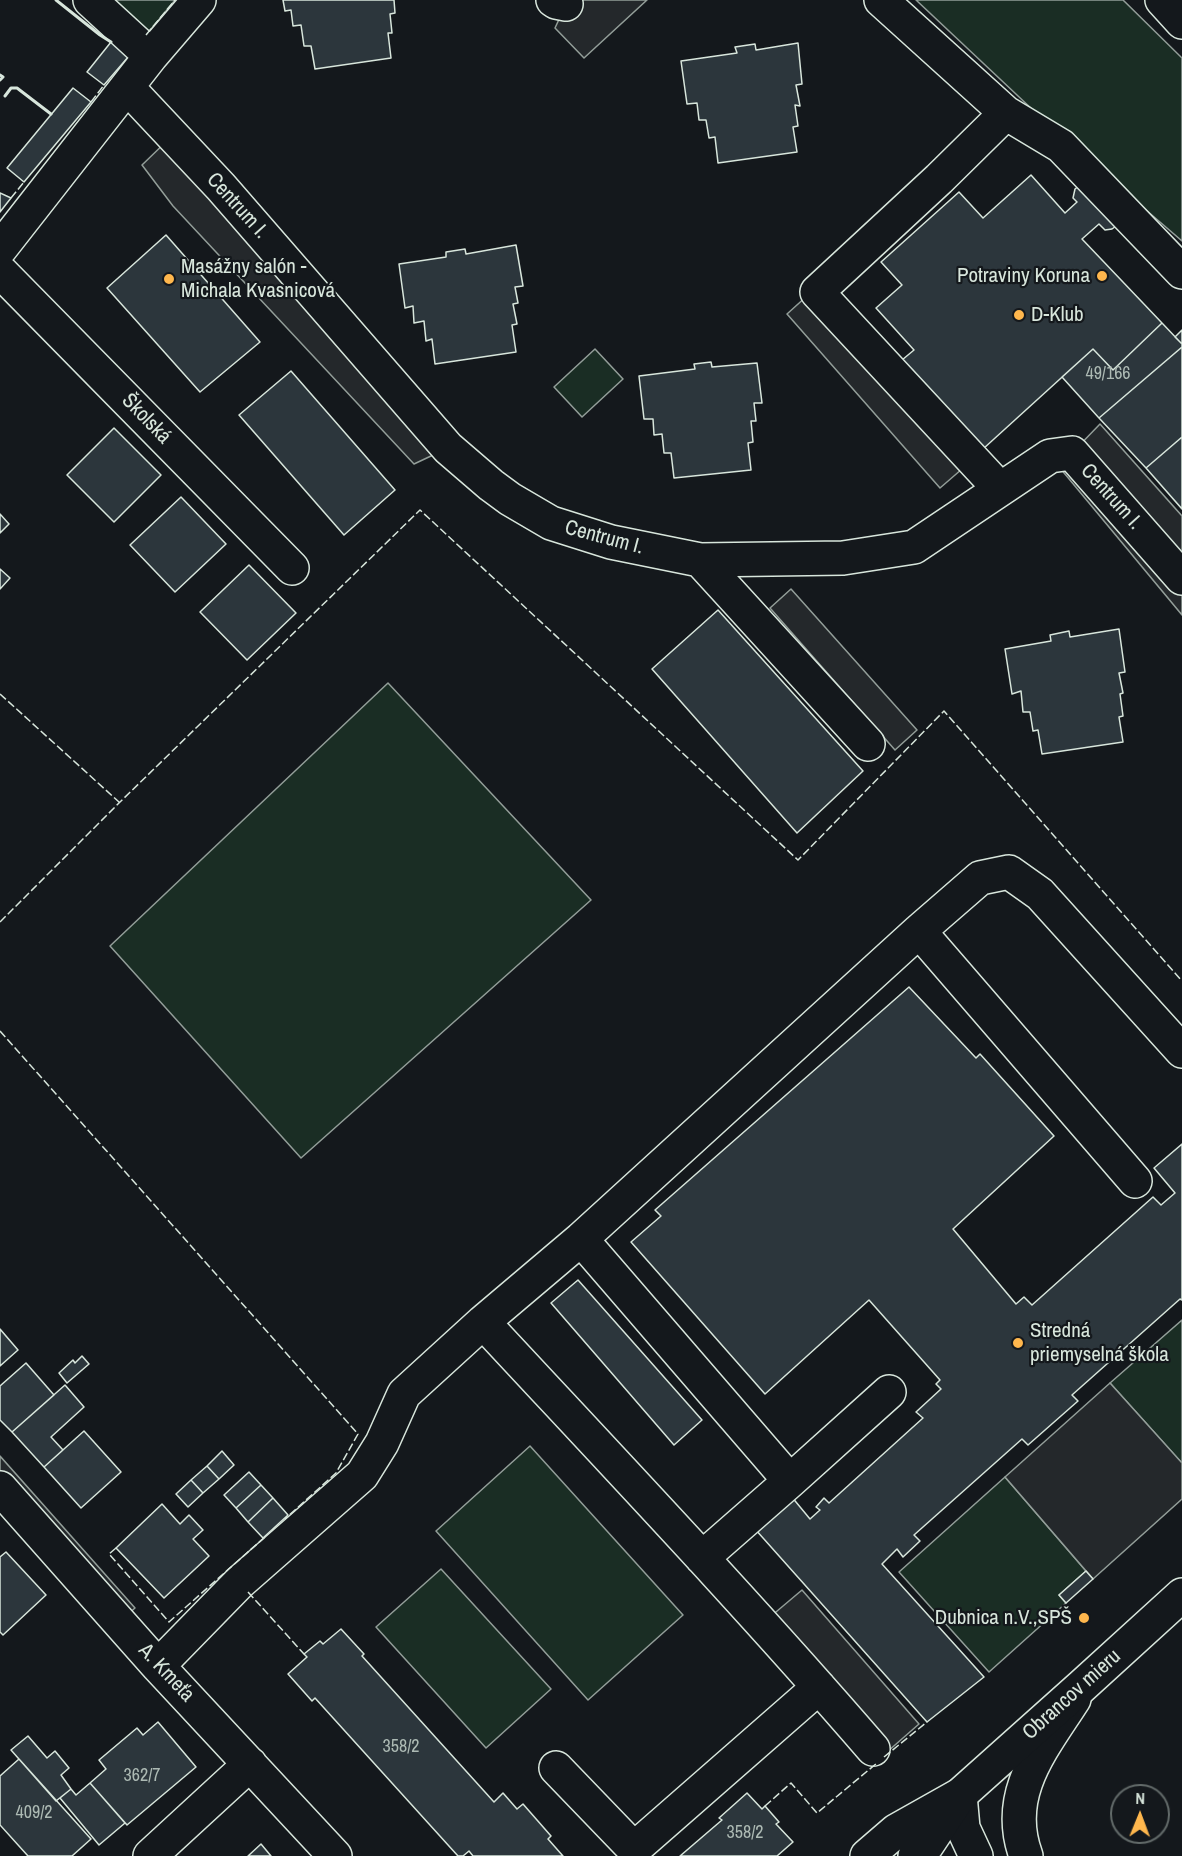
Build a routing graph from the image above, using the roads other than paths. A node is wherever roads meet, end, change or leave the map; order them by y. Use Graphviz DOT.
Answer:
graph roads {
  1 [pos="90,0"];
  2 [pos="199,0"];
  3 [pos="881,0"];
  4 [pos="1162,0"];
  5 [pos="1182,22"];
  6 [pos="152,56"];
  7 [pos="127,87"];
  8 [pos="1005,113"];
  9 [pos="0,249"];
  10 [pos="0,270"];
  11 [pos="1182,272"];
  12 [pos="1000,489"];
  13 [pos="700,560"];
  14 [pos="292,568"];
  15 [pos="1182,578"];
  16 [pos="868,744"];
  17 [pos="919,931"];
  18 [pos="1182,1051"];
  19 [pos="1135,1181"];
  20 [pos="581,1239"];
  21 [pos="483,1322"];
  22 [pos="889,1392"];
  23 [pos="790,1481"];
  24 [pos="0,1488"];
  25 [pos="702,1558"];
  26 [pos="1182,1594"];
  27 [pos="158,1666"];
  28 [pos="1082,1686"];
  29 [pos="819,1687"];
  30 [pos="873,1749"];
  31 [pos="250,1764"];
  32 [pos="556,1768"];
  33 [pos="960,1795"];
  34 [pos="150,1856"];
  35 [pos="335,1856"];
  36 [pos="867,1856"];
  37 [pos="915,1856"];
  38 [pos="976,1856"];
  39 [pos="1026,1856"];
  1 -- 6 [label="street"];
  2 -- 6 [label="street"];
  3 -- 8 [label="street"];
  4 -- 5 [label="street"];
  6 -- 7 [label="street"];
  7 -- 9 [label="street"];
  7 -- 13 [label="street, Centrum I."];
  8 -- 11 [label="street"];
  8 -- 12 [label="street"];
  10 -- 14 [label="street, Školská"];
  12 -- 13 [label="street, Centrum I."];
  12 -- 15 [label="street, Centrum I."];
  13 -- 16 [label="street"];
  17 -- 18 [label="street"];
  17 -- 19 [label="street"];
  17 -- 20 [label="street"];
  20 -- 21 [label="street"];
  20 -- 23 [label="street"];
  21 -- 25 [label="street"];
  21 -- 27 [label="street"];
  22 -- 23 [label="street"];
  23 -- 25 [label="street"];
  24 -- 27 [label="street, A. Kmeťa"];
  25 -- 29 [label="street"];
  26 -- 28 [label="street, Obrancov mieru"];
  27 -- 31 [label="street, A. Kmeťa"];
  28 -- 33 [label="street, Obrancov mieru"];
  28 -- 39 [label="street"];
  29 -- 30 [label="street"];
  29 -- 32 [label="street"];
  31 -- 34 [label="street"];
  31 -- 35 [label="street, A. Kmeťa"];
  33 -- 36 [label="street, Obrancov mieru"];
  33 -- 37 [label="street, Obrancov mieru"];
  33 -- 38 [label="street"];
}
